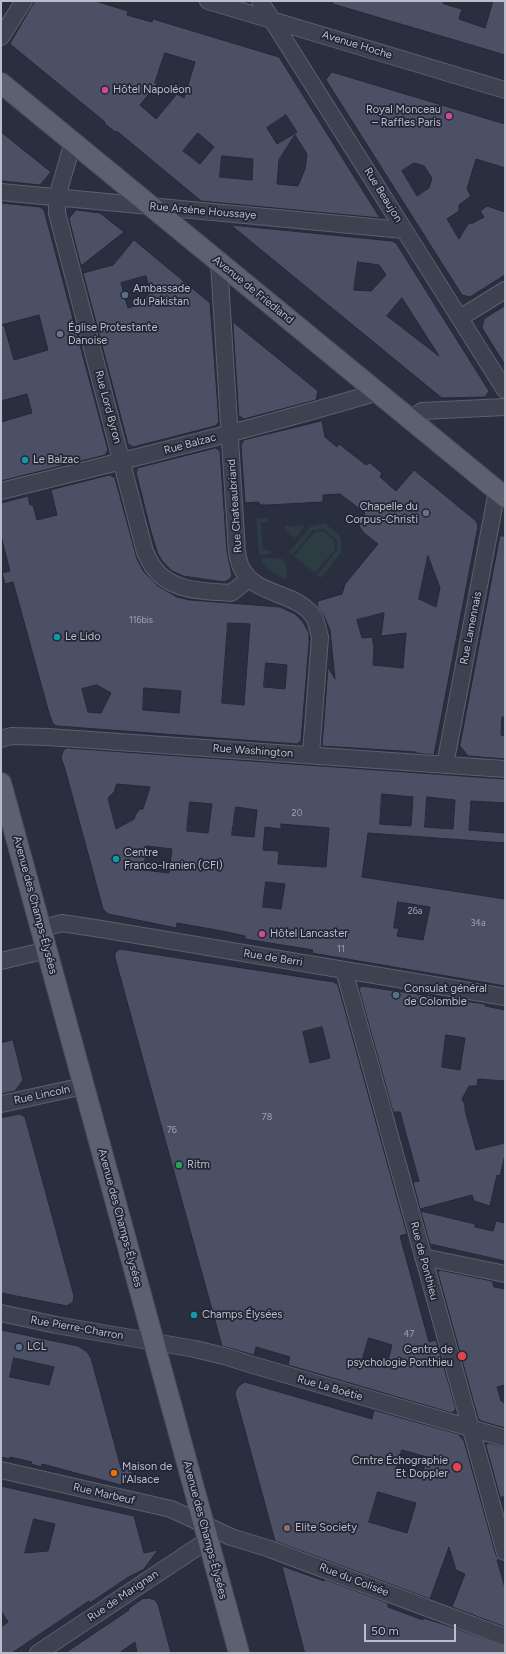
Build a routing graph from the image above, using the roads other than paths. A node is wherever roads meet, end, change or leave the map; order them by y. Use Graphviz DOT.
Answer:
graph roads {
  1 [pos="24,1"];
  2 [pos="208,1"];
  3 [pos="260,1"];
  4 [pos="271,20"];
  5 [pos="1,37"];
  6 [pos="1,83"];
  7 [pos="505,90"];
  8 [pos="73,142"];
  9 [pos="1,192"];
  10 [pos="57,198"];
  11 [pos="152,206"];
  12 [pos="404,230"];
  13 [pos="219,262"];
  14 [pos="505,290"];
  15 [pos="460,318"];
  16 [pos="505,390"];
  17 [pos="378,392"];
  18 [pos="505,407"];
  19 [pos="410,420"];
  20 [pos="229,433"];
  21 [pos="122,461"];
  22 [pos="1,491"];
  23 [pos="501,494"];
  24 [pos="249,579"];
  25 [pos="1,739"];
  26 [pos="311,754"];
  27 [pos="445,765"];
  28 [pos="505,769"];
  29 [pos="1,782"];
  30 [pos="41,929"];
  31 [pos="47,950"];
  32 [pos="1,961"];
  33 [pos="344,970"];
  34 [pos="505,997"];
  35 [pos="84,1086"];
  36 [pos="1,1104"];
  37 [pos="423,1257"];
  38 [pos="505,1274"];
  39 [pos="1,1313"];
  40 [pos="154,1342"];
  41 [pos="470,1428"];
  42 [pos="505,1438"];
  43 [pos="1,1470"];
  44 [pos="206,1532"];
  45 [pos="505,1552"];
  46 [pos="505,1637"];
  47 [pos="38,1653"];
  48 [pos="239,1653"];
  1 -- 5 [label="street"];
  2 -- 4 [label="street, Avenue Hoche"];
  3 -- 4 [label="street, Rue Beaujon"];
  4 -- 7 [label="street, Avenue Hoche"];
  4 -- 12 [label="street, Rue Beaujon"];
  6 -- 8 [label="main road, Avenue de Friedland"];
  8 -- 10 [label="street, Rue Lord Byron"];
  8 -- 11 [label="main road, Avenue de Friedland"];
  9 -- 10 [label="street, Rue Arsène Houssaye"];
  10 -- 11 [label="street, Rue Arsène Houssaye"];
  10 -- 21 [label="street, Rue Lord Byron"];
  11 -- 12 [label="street, Rue Arsène Houssaye"];
  11 -- 13 [label="main road, Avenue de Friedland"];
  12 -- 15 [label="street, Rue Beaujon"];
  13 -- 17 [label="main road, Avenue de Friedland"];
  13 -- 20 [label="street, Rue Chateaubriand"];
  14 -- 15 [label="street"];
  15 -- 16 [label="street, Rue Beaujon"];
  17 -- 19 [label="main road, Avenue de Friedland"];
  17 -- 20 [label="street, Rue Balzac"];
  18 -- 19 [label="street"];
  19 -- 23 [label="main road, Avenue de Friedland"];
  20 -- 21 [label="street, Rue Balzac"];
  20 -- 24 [label="street, Rue Chateaubriand"];
  21 -- 22 [label="street, Rue Balzac"];
  21 -- 24 [label="street, Rue Lord Byron"];
  23 -- 27 [label="street, Rue Lamennais"];
  24 -- 26 [label="street, Rue Chateaubriand"];
  25 -- 26 [label="street, Rue Washington"];
  26 -- 27 [label="street, Rue Washington"];
  27 -- 28 [label="street, Rue Washington"];
  29 -- 30 [label="main road, Avenue des Champs-Élysées"];
  30 -- 31 [label="main road, Avenue des Champs-Élysées"];
  30 -- 33 [label="street, Rue de Berri"];
  31 -- 32 [label="street"];
  31 -- 35 [label="main road, Avenue des Champs-Élysées"];
  33 -- 34 [label="street, Rue de Berri"];
  33 -- 37 [label="street, Rue de Ponthieu"];
  35 -- 36 [label="street, Rue Lincoln"];
  35 -- 40 [label="main road, Avenue des Champs-Élysées"];
  37 -- 38 [label="street"];
  37 -- 41 [label="street, Rue de Ponthieu"];
  39 -- 40 [label="street, Rue Pierre-Charron"];
  40 -- 41 [label="street, Rue La Boétie"];
  40 -- 44 [label="main road, Avenue des Champs-Élysées"];
  41 -- 42 [label="street, Rue La Boétie"];
  41 -- 45 [label="street, Rue de Ponthieu"];
  43 -- 44 [label="street, Rue Marbeuf"];
  44 -- 46 [label="street, Rue du Colisée"];
  44 -- 47 [label="street, Rue de Marignan"];
  44 -- 48 [label="main road, Avenue des Champs-Élysées"];
}
